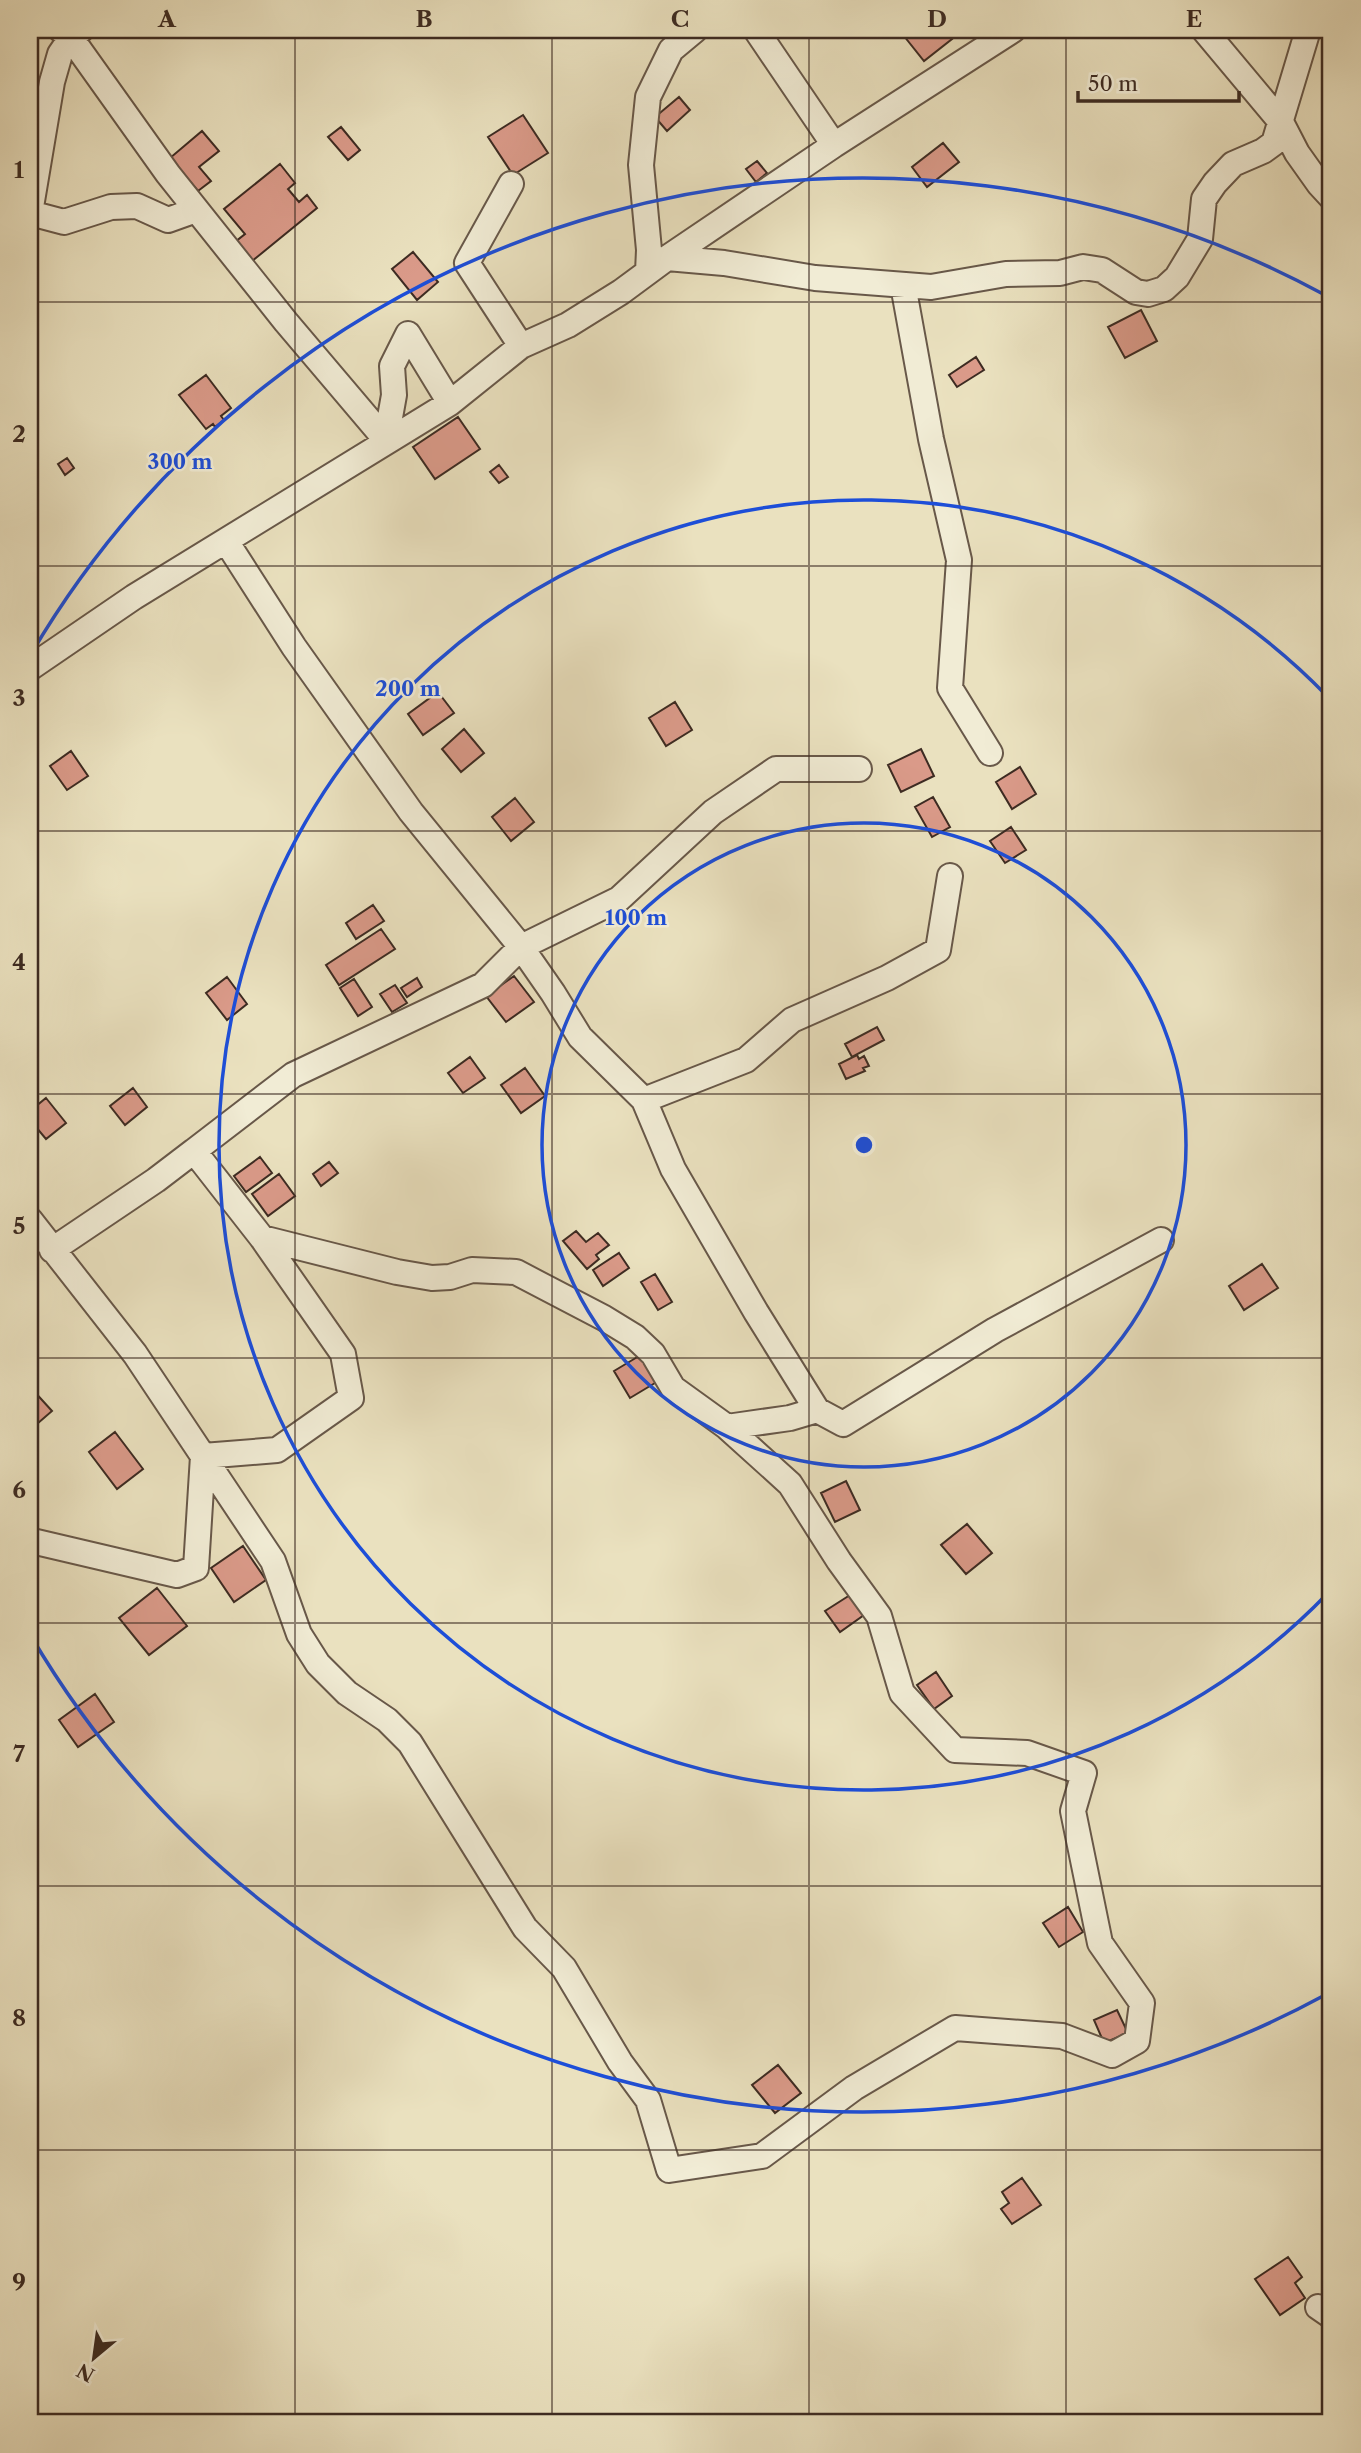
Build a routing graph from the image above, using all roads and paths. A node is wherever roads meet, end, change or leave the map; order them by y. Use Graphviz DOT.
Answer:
graph roads {
  1 [pos="695,30"];
  2 [pos="756,30"];
  3 [pos="1013,30"];
  4 [pos="1204,30"];
  5 [pos="1308,30"];
  6 [pos="71,33"];
  7 [pos="983,36"];
  8 [pos="1281,122"];
  9 [pos="834,145"];
  10 [pos="511,184"];
  11 [pos="1331,197"];
  12 [pos="196,210"];
  13 [pos="30,213"];
  14 [pos="657,265"];
  15 [pos="903,285"];
  16 [pos="521,346"];
  17 [pos="450,403"];
  18 [pos="386,440"];
  19 [pos="226,541"];
  20 [pos="30,668"];
  21 [pos="990,753"];
  22 [pos="859,769"];
  23 [pos="950,876"];
  24 [pos="521,947"];
  25 [pos="644,1100"];
  26 [pos="194,1151"];
  27 [pos="30,1220"];
  28 [pos="262,1238"];
  29 [pos="1161,1240"];
  30 [pos="52,1250"];
  31 [pos="817,1410"];
  32 [pos="727,1427"];
  33 [pos="203,1456"];
  34 [pos="30,1544"];
  1 -- 14 [label="street"];
  2 -- 9 [label="street"];
  3 -- 7 [label="street"];
  4 -- 8 [label="street"];
  5 -- 8 [label="street"];
  6 -- 12 [label="street"];
  6 -- 13 [label="street"];
  7 -- 9 [label="street"];
  8 -- 11 [label="street"];
  8 -- 15 [label="street"];
  9 -- 14 [label="street"];
  10 -- 16 [label="street"];
  12 -- 13 [label="street"];
  12 -- 18 [label="street"];
  14 -- 15 [label="street"];
  14 -- 16 [label="street"];
  15 -- 21 [label="street"];
  16 -- 17 [label="street"];
  17 -- 18 [label="street"];
  17 -- 18 [label="street"];
  18 -- 19 [label="street"];
  19 -- 20 [label="street"];
  19 -- 24 [label="street"];
  22 -- 24 [label="street"];
  23 -- 25 [label="street"];
  24 -- 25 [label="street"];
  24 -- 26 [label="street"];
  25 -- 31 [label="street"];
  26 -- 28 [label="street"];
  26 -- 30 [label="street"];
  27 -- 30 [label="street"];
  28 -- 32 [label="street"];
  28 -- 33 [label="street"];
  29 -- 31 [label="street"];
  30 -- 33 [label="street"];
  31 -- 32 [label="street"];
  32 -- 33 [label="street"];
  33 -- 34 [label="street"];
}
